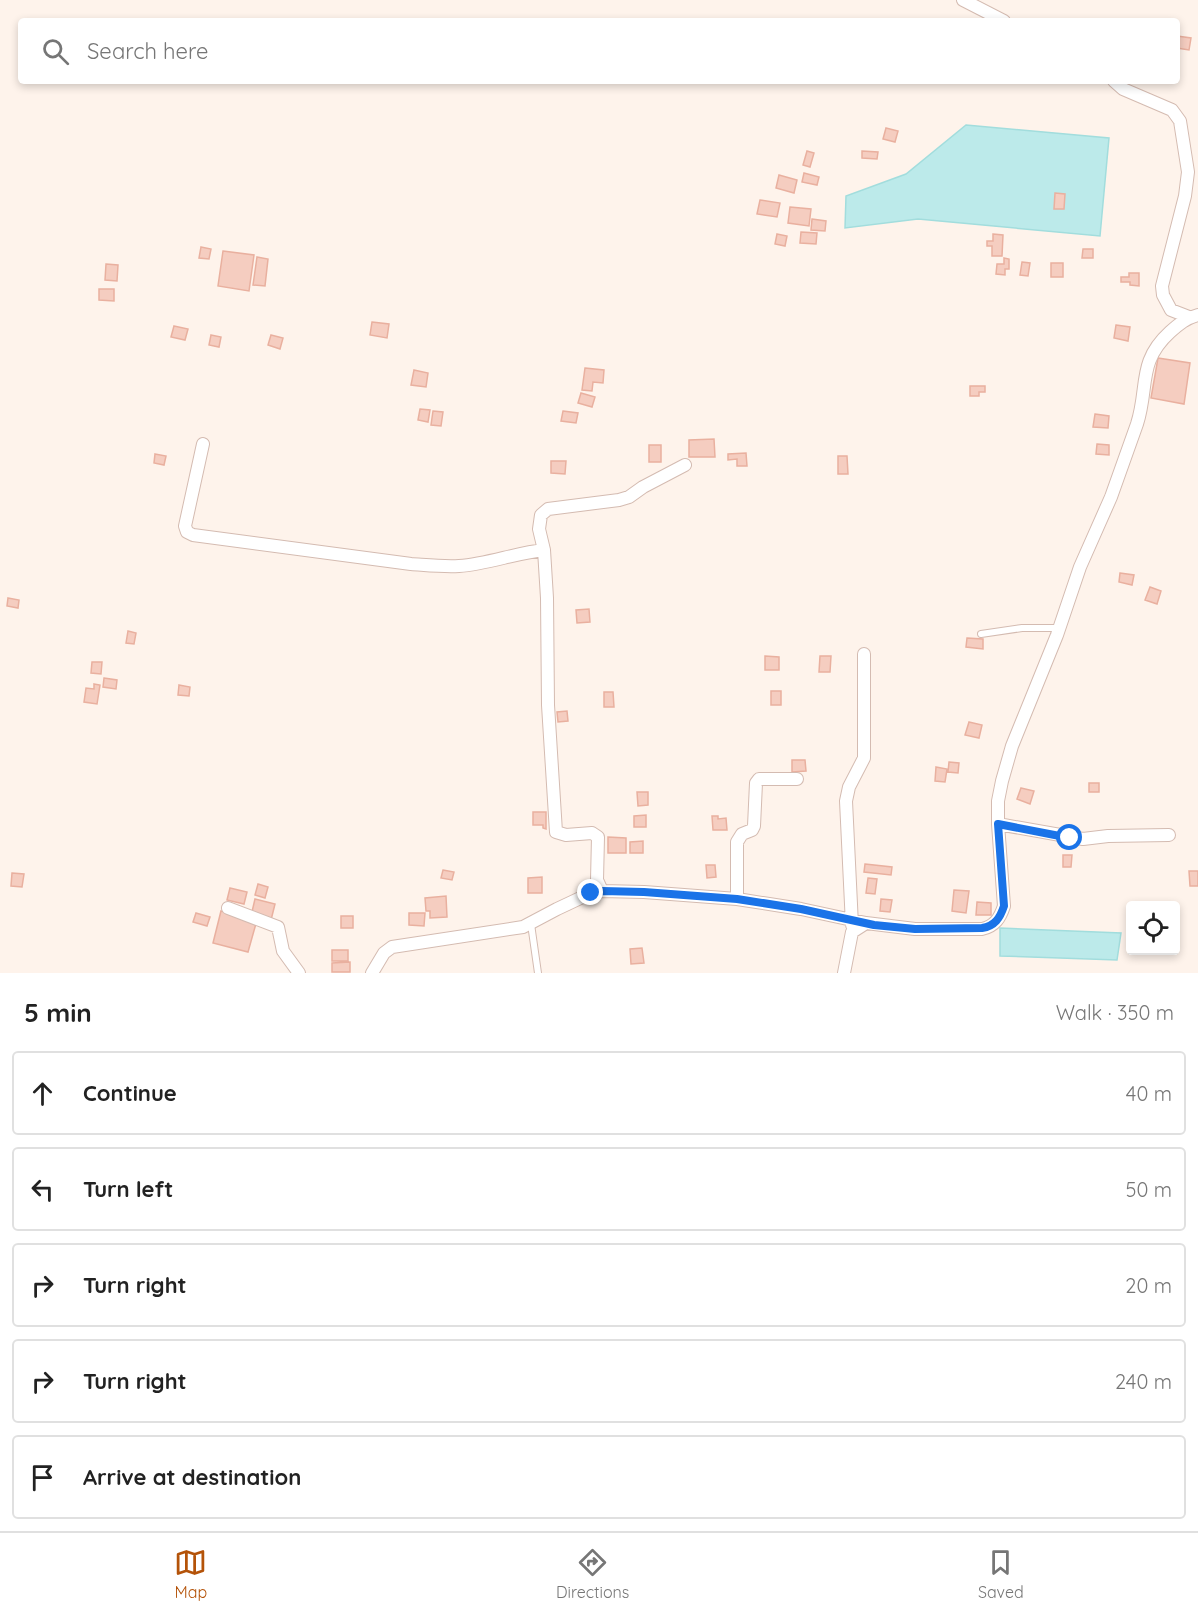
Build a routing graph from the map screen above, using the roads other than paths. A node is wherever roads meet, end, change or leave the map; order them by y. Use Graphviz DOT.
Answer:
graph roads {
  1 [pos="963,0"];
  2 [pos="998,18"];
  3 [pos="1117,84"];
  4 [pos="1194,316"];
  5 [pos="203,444"];
  6 [pos="685,465"];
  7 [pos="543,550"];
  8 [pos="1059,628"];
  9 [pos="981,634"];
  10 [pos="864,654"];
  11 [pos="797,779"];
  12 [pos="998,824"];
  13 [pos="1169,835"];
  14 [pos="602,891"];
  15 [pos="737,899"];
  16 [pos="228,908"];
  17 [pos="531,924"];
  18 [pos="852,925"];
  19 [pos="299,973"];
  20 [pos="372,973"];
  21 [pos="538,973"];
  22 [pos="844,973"];
  1 -- 2 [label="street"];
  3 -- 4 [label="street"];
  4 -- 8 [label="street"];
  5 -- 7 [label="street"];
  6 -- 7 [label="street"];
  7 -- 14 [label="street"];
  8 -- 9 [label="lane"];
  8 -- 12 [label="street"];
  10 -- 18 [label="street"];
  11 -- 15 [label="street"];
  12 -- 13 [label="street"];
  12 -- 18 [label="street"];
  14 -- 15 [label="street"];
  14 -- 17 [label="street"];
  15 -- 18 [label="street"];
  16 -- 19 [label="street"];
  17 -- 20 [label="street"];
  17 -- 21 [label="lane"];
  18 -- 22 [label="street"];
}
